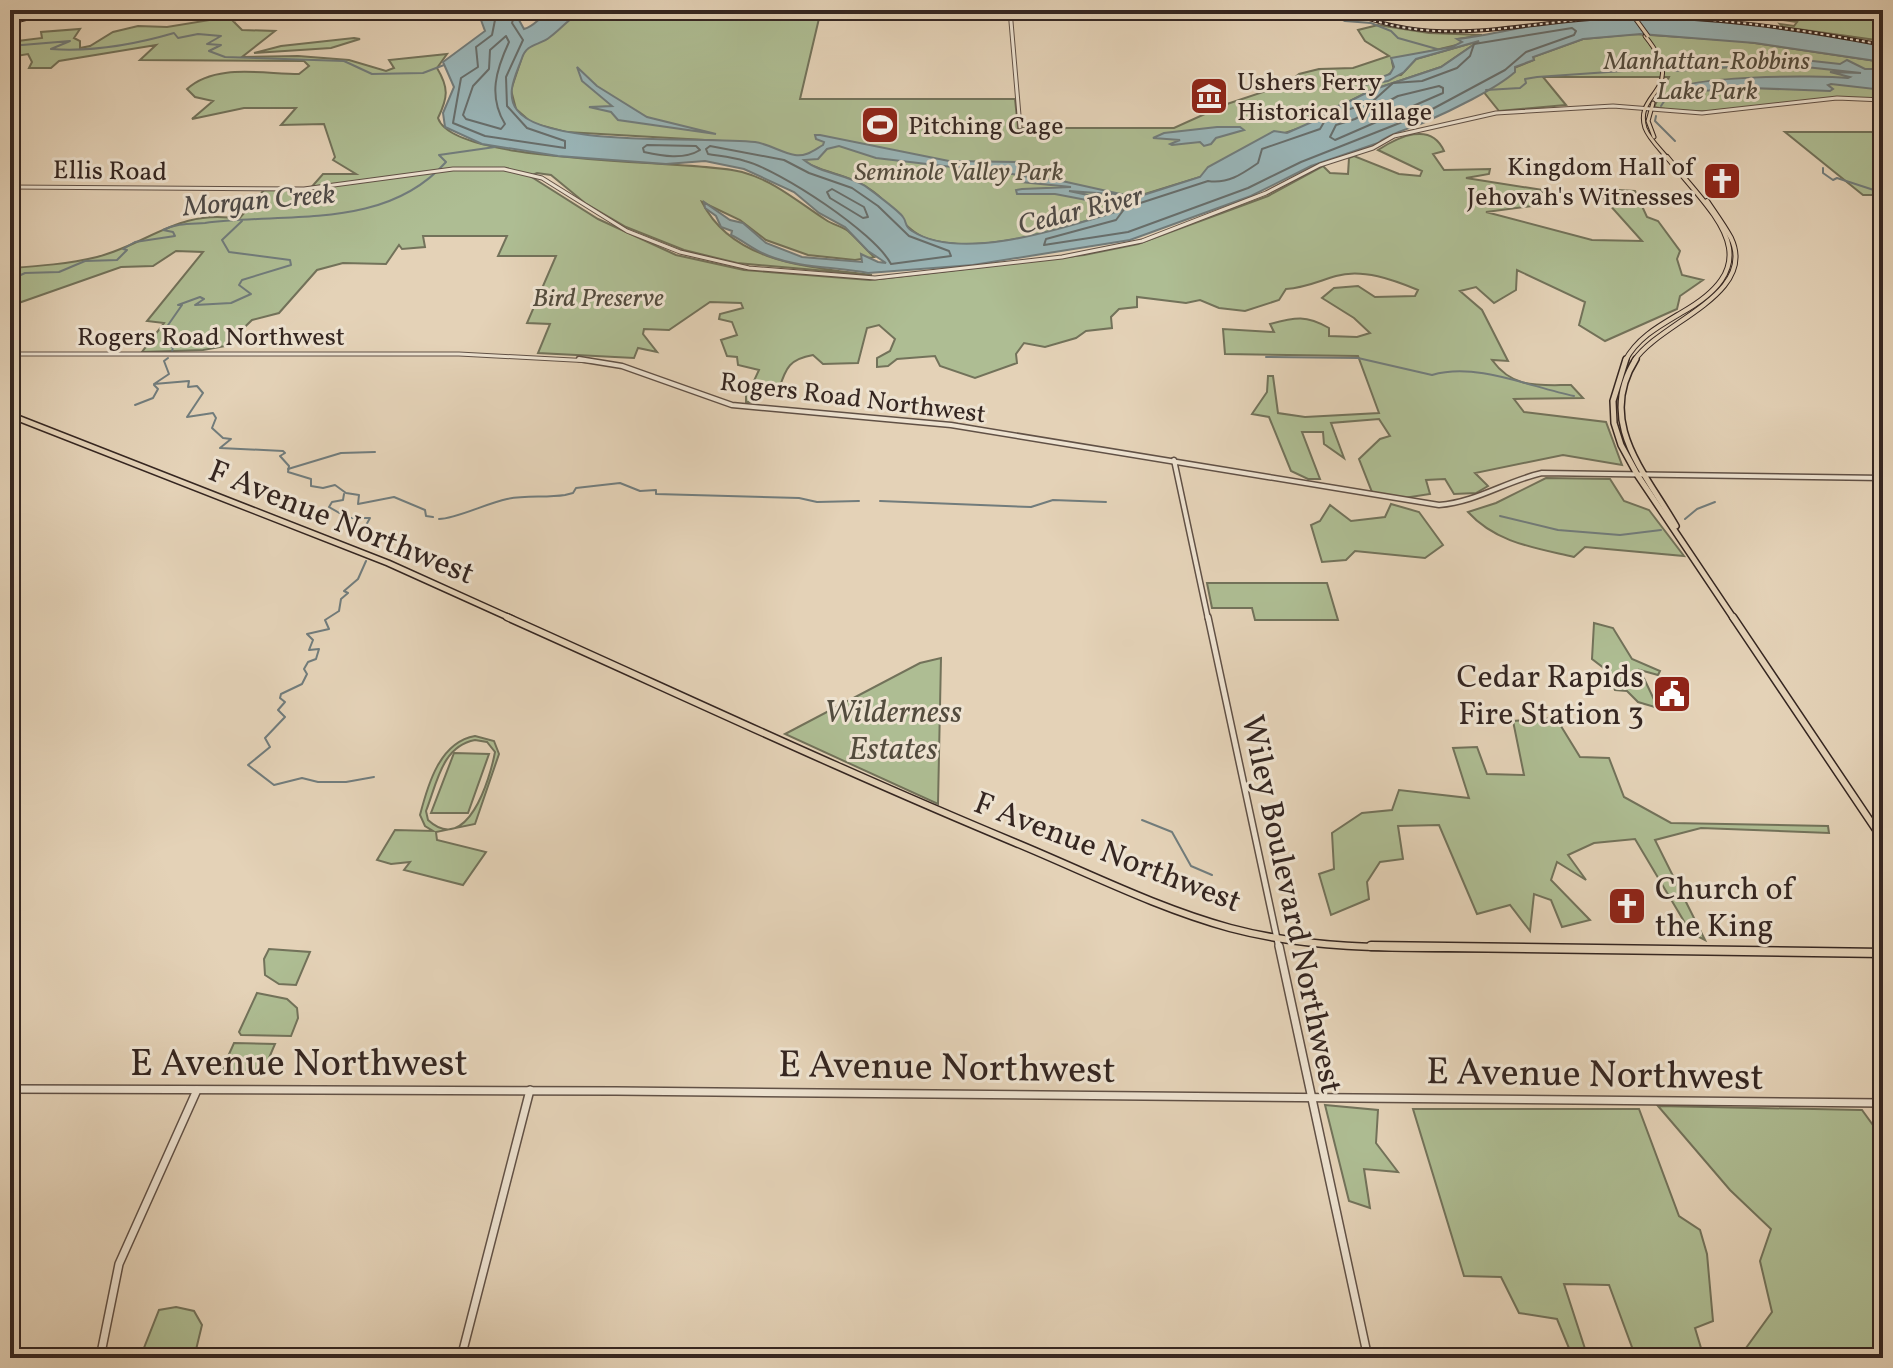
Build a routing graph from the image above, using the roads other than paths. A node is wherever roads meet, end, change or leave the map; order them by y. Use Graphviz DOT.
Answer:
graph roads {
  1 [pos="29,10"];
  2 [pos="57,10"];
  3 [pos="626,10"];
  4 [pos="1010,10"];
  5 [pos="11,11"];
  6 [pos="604,12"];
  7 [pos="1629,12"];
  8 [pos="10,22"];
  9 [pos="1883,100"];
  10 [pos="1647,109"];
  11 [pos="1020,127"];
  12 [pos="10,187"];
  13 [pos="10,354"];
  14 [pos="10,415"];
  15 [pos="1174,460"];
  16 [pos="1641,476"];
  17 [pos="1883,478"];
  18 [pos="1883,840"];
  19 [pos="1275,937"];
  20 [pos="1883,953"];
  21 [pos="10,1089"];
  22 [pos="197,1089"];
  23 [pos="530,1090"];
  24 [pos="1311,1097"];
  25 [pos="1883,1103"];
  26 [pos="100,1358"];
  27 [pos="461,1358"];
  28 [pos="1368,1358"];
  1 -- 5 [label="highway"];
  2 -- 8 [label="highway"];
  3 -- 6 [label="street"];
  4 -- 11 [label="street"];
  7 -- 10 [label="main road, bridge"];
  9 -- 10 [label="street, Ellis Road"];
  10 -- 12 [label="street, Ellis Road"];
  10 -- 16 [label="main road"];
  13 -- 15 [label="street, Rogers Road Northwest"];
  14 -- 19 [label="main road, F Avenue Northwest"];
  15 -- 16 [label="street, Rogers Road Northwest"];
  15 -- 19 [label="street, Wiley Boulevard Northwest"];
  16 -- 17 [label="street, Rogers Road Northwest"];
  16 -- 18 [label="main road"];
  19 -- 20 [label="main road, F Avenue Northwest"];
  19 -- 24 [label="street, Wiley Boulevard Northwest"];
  21 -- 22 [label="street, E Avenue Northwest"];
  22 -- 23 [label="street, E Avenue Northwest"];
  22 -- 26 [label="street"];
  23 -- 24 [label="street, E Avenue Northwest"];
  23 -- 27 [label="street"];
  24 -- 25 [label="street, E Avenue Northwest"];
  24 -- 28 [label="street, Wiley Boulevard Northwest"];
}
